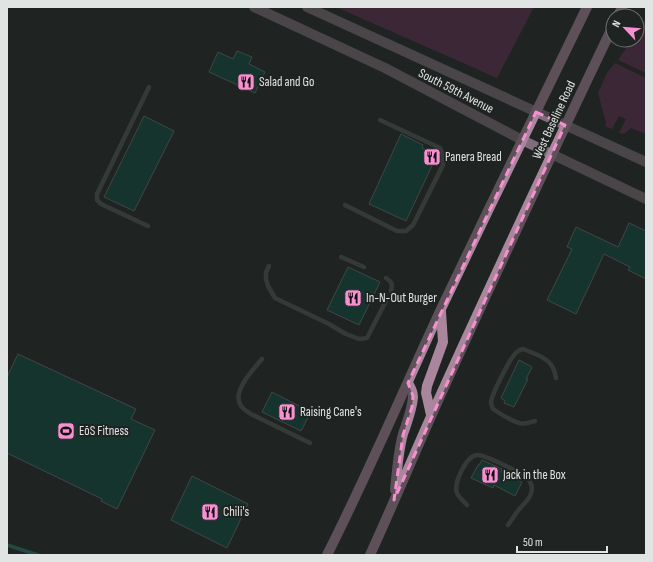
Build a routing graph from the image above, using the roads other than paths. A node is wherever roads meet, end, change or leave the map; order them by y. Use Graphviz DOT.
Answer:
graph roads {
  1 [pos="254,7"];
  2 [pos="307,7"];
  3 [pos="587,7"];
  4 [pos="605,42"];
  5 [pos="149,87"];
  6 [pos="536,112"];
  7 [pos="380,120"];
  8 [pos="565,125"];
  9 [pos="522,140"];
  10 [pos="552,154"];
  11 [pos="646,162"];
  12 [pos="646,199"];
  13 [pos="345,205"];
  14 [pos="148,226"];
  15 [pos="341,257"];
  16 [pos="269,266"];
  17 [pos="364,267"];
  18 [pos="386,278"];
  19 [pos="391,291"];
  20 [pos="386,301"];
  21 [pos="441,310"];
  22 [pos="262,359"];
  23 [pos="556,378"];
  24 [pos="408,383"];
  25 [pos="431,415"];
  26 [pos="535,421"];
  27 [pos="310,443"];
  28 [pos="394,500"];
  29 [pos="467,505"];
  30 [pos="508,525"];
  31 [pos="327,555"];
  32 [pos="370,555"];
  1 -- 9 [label="main road, South 59th Avenue"];
  2 -- 6 [label="main road"];
  3 -- 6 [label="main road, West Baseline Road"];
  4 -- 8 [label="main road, West Baseline Road"];
  5 -- 14 [label="lane"];
  6 -- 8 [label="main road"];
  6 -- 9 [label="main road, West Baseline Road"];
  7 -- 13 [label="lane"];
  8 -- 10 [label="main road, West Baseline Road"];
  8 -- 11 [label="main road"];
  9 -- 10 [label="main road, South 59th Avenue"];
  9 -- 21 [label="main road, West Baseline Road"];
  10 -- 12 [label="main road, South 59th Avenue"];
  10 -- 25 [label="main road, West Baseline Road"];
  15 -- 17 [label="lane"];
  16 -- 20 [label="lane"];
  18 -- 19 [label="lane"];
  21 -- 24 [label="main road, West Baseline Road"];
  21 -- 25 [label="main road"];
  22 -- 27 [label="lane"];
  23 -- 26 [label="lane"];
  24 -- 28 [label="main road"];
  24 -- 31 [label="main road, West Baseline Road"];
  25 -- 28 [label="main road"];
  28 -- 32 [label="main road"];
  29 -- 30 [label="lane"];
}
